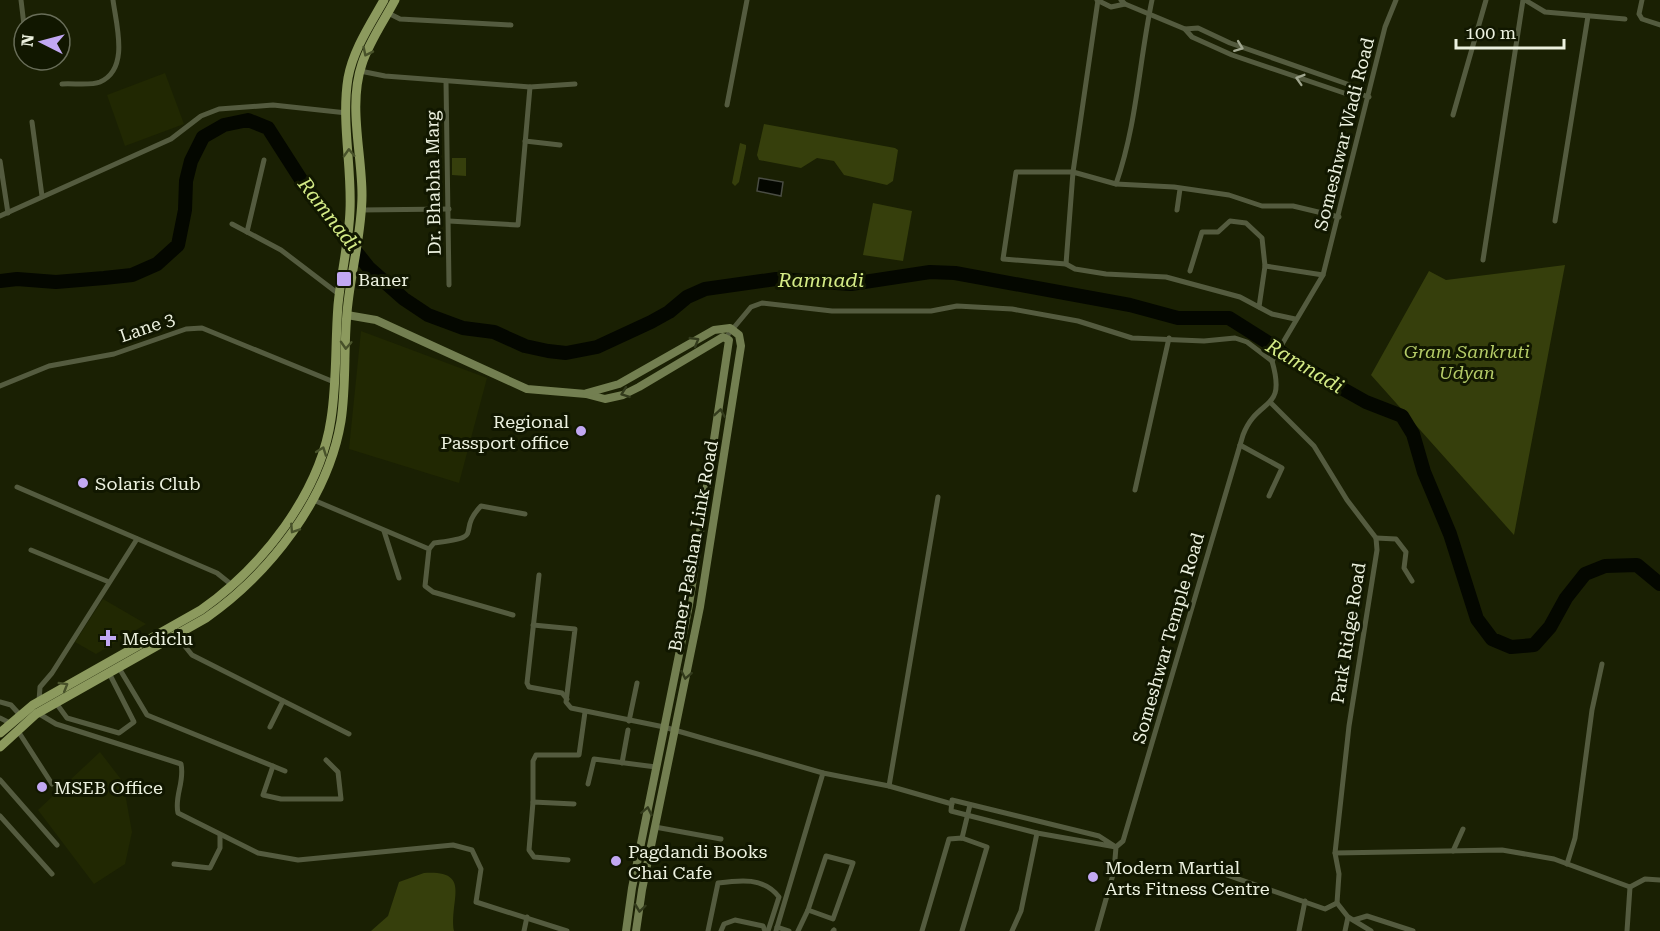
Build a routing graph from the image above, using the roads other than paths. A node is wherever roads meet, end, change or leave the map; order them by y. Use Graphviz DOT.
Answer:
graph roads {
  1 [pos="113,0"];
  2 [pos="384,0"];
  3 [pos="395,0"];
  4 [pos="747,0"];
  5 [pos="1097,0"];
  6 [pos="1152,0"];
  7 [pos="1396,0"];
  8 [pos="1486,0"];
  9 [pos="1524,0"];
  10 [pos="1642,0"];
  11 [pos="1123,2"];
  12 [pos="388,13"];
  13 [pos="1149,14"];
  14 [pos="1588,16"];
  15 [pos="1624,19"];
  16 [pos="511,25"];
  17 [pos="1660,25"];
  18 [pos="375,27"];
  19 [pos="1185,29"];
  20 [pos="360,71"];
  21 [pos="446,81"];
  22 [pos="62,84"];
  23 [pos="575,84"];
  24 [pos="530,87"];
  25 [pos="1357,93"];
  26 [pos="1369,97"];
  27 [pos="727,105"];
  28 [pos="347,112"];
  29 [pos="1453,115"];
  30 [pos="32,122"];
  31 [pos="525,141"];
  32 [pos="560,145"];
  33 [pos="264,160"];
  34 [pos="0,161"];
  35 [pos="1073,172"];
  36 [pos="1116,184"];
  37 [pos="1180,189"];
  38 [pos="42,196"];
  39 [pos="449,209"];
  40 [pos="1177,210"];
  41 [pos="8,213"];
  42 [pos="361,213"];
  43 [pos="0,216"];
  44 [pos="1339,217"];
  45 [pos="449,221"];
  46 [pos="1555,221"];
  47 [pos="232,224"];
  48 [pos="247,232"];
  49 [pos="1483,260"];
  50 [pos="1066,264"];
  51 [pos="1265,266"];
  52 [pos="1190,271"];
  53 [pos="1323,275"];
  54 [pos="449,285"];
  55 [pos="339,294"];
  56 [pos="1259,307"];
  57 [pos="347,315"];
  58 [pos="1294,320"];
  59 [pos="734,330"];
  60 [pos="726,337"];
  61 [pos="1169,338"];
  62 [pos="1272,361"];
  63 [pos="334,382"];
  64 [pos="0,386"];
  65 [pos="586,394"];
  66 [pos="1271,403"];
  67 [pos="1240,445"];
  68 [pos="17,487"];
  69 [pos="1135,490"];
  70 [pos="1269,496"];
  71 [pos="307,497"];
  72 [pos="938,497"];
  73 [pos="525,514"];
  74 [pos="383,531"];
  75 [pos="1376,538"];
  76 [pos="137,539"];
  77 [pos="429,549"];
  78 [pos="32,550"];
  79 [pos="539,575"];
  80 [pos="399,578"];
  81 [pos="1412,581"];
  82 [pos="110,582"];
  83 [pos="232,585"];
  84 [pos="513,615"];
  85 [pos="533,625"];
  86 [pos="175,634"];
  87 [pos="1602,664"];
  88 [pos="119,668"];
  89 [pos="109,673"];
  90 [pos="637,683"];
  91 [pos="567,699"];
  92 [pos="284,701"];
  93 [pos="0,702"];
  94 [pos="56,703"];
  95 [pos="36,707"];
  96 [pos="585,712"];
  97 [pos="0,718"];
  98 [pos="23,718"];
  99 [pos="629,721"];
  100 [pos="14,726"];
  101 [pos="270,727"];
  102 [pos="664,728"];
  103 [pos="628,730"];
  104 [pos="675,730"];
  105 [pos="0,732"];
  106 [pos="349,734"];
  107 [pos="0,747"];
  108 [pos="326,760"];
  109 [pos="622,763"];
  110 [pos="273,766"];
  111 [pos="656,767"];
  112 [pos="285,771"];
  113 [pos="823,773"];
  114 [pos="0,780"];
  115 [pos="52,784"];
  116 [pos="588,784"];
  117 [pos="889,786"];
  118 [pos="533,802"];
  119 [pos="574,804"];
  120 [pos="952,804"];
  121 [pos="970,805"];
  122 [pos="0,816"];
  123 [pos="968,816"];
  124 [pos="655,827"];
  125 [pos="1463,829"];
  126 [pos="1037,833"];
  127 [pos="220,835"];
  128 [pos="962,838"];
  129 [pos="721,839"];
  130 [pos="57,845"];
  131 [pos="1116,847"];
  132 [pos="1453,851"];
  133 [pos="1335,854"];
  134 [pos="568,860"];
  135 [pos="174,864"];
  136 [pos="1567,864"];
  137 [pos="1201,866"];
  138 [pos="52,874"];
  139 [pos="1660,880"];
  140 [pos="1630,887"];
  141 [pos="1305,901"];
  142 [pos="1337,903"];
  143 [pos="808,910"];
  144 [pos="527,917"];
  145 [pos="1348,917"];
  146 [pos="1354,920"];
  147 [pos="777,929"];
  148 [pos="524,931"];
  149 [pos="567,931"];
  150 [pos="626,931"];
  151 [pos="636,931"];
  152 [pos="708,931"];
  153 [pos="721,931"];
  154 [pos="766,931"];
  155 [pos="789,931"];
  156 [pos="798,931"];
  157 [pos="922,931"];
  158 [pos="962,931"];
  159 [pos="1012,931"];
  160 [pos="1097,931"];
  161 [pos="1299,931"];
  162 [pos="1345,931"];
  163 [pos="1371,931"];
  164 [pos="1413,931"];
  165 [pos="1627,931"];
  1 -- 22 [label="street"];
  2 -- 18 [label="main road"];
  3 -- 12 [label="main road"];
  4 -- 27 [label="street"];
  5 -- 11 [label="street"];
  5 -- 35 [label="street"];
  6 -- 13 [label="street"];
  7 -- 26 [label="street, Someshwar Wadi Road"];
  8 -- 29 [label="street"];
  9 -- 14 [label="street"];
  9 -- 49 [label="street"];
  10 -- 17 [label="street"];
  11 -- 13 [label="street"];
  12 -- 16 [label="street"];
  12 -- 18 [label="main road"];
  13 -- 19 [label="street"];
  13 -- 36 [label="street"];
  14 -- 15 [label="street"];
  14 -- 46 [label="street"];
  18 -- 20 [label="main road, one-way"];
  18 -- 28 [label="main road"];
  25 -- 19 [label="street, one-way"];
  19 -- 25 [label="street, one-way"];
  20 -- 21 [label="street"];
  20 -- 42 [label="main road"];
  21 -- 24 [label="street"];
  21 -- 39 [label="street, Dr. Bhabha Marg"];
  23 -- 24 [label="street"];
  24 -- 31 [label="street"];
  25 -- 26 [label="street"];
  26 -- 44 [label="street, Someshwar Wadi Road"];
  28 -- 38 [label="street"];
  55 -- 28 [label="main road, one-way"];
  30 -- 38 [label="street"];
  31 -- 32 [label="street"];
  31 -- 45 [label="street"];
  33 -- 48 [label="street"];
  34 -- 41 [label="street"];
  35 -- 36 [label="street"];
  35 -- 50 [label="street"];
  35 -- 50 [label="street"];
  36 -- 37 [label="street"];
  37 -- 40 [label="street"];
  37 -- 44 [label="street"];
  38 -- 41 [label="street"];
  39 -- 42 [label="street"];
  39 -- 45 [label="street, Dr. Bhabha Marg"];
  41 -- 43 [label="street"];
  42 -- 57 [label="main road"];
  44 -- 53 [label="street, Someshwar Wadi Road"];
  45 -- 54 [label="street, Dr. Bhabha Marg"];
  47 -- 48 [label="street"];
  48 -- 55 [label="street"];
  50 -- 56 [label="street"];
  51 -- 52 [label="street"];
  51 -- 53 [label="street"];
  51 -- 56 [label="street"];
  53 -- 58 [label="street"];
  55 -- 63 [label="main road"];
  56 -- 58 [label="street"];
  57 -- 65 [label="street"];
  57 -- 71 [label="main road, one-way"];
  58 -- 62 [label="street"];
  59 -- 60 [label="street"];
  59 -- 61 [label="street"];
  65 -- 59 [label="street, one-way"];
  59 -- 104 [label="street, Baner-Pashan Link Road, one-way"];
  60 -- 65 [label="street, one-way"];
  102 -- 60 [label="street, Baner-Pashan Link Road, one-way"];
  61 -- 62 [label="street"];
  61 -- 69 [label="street"];
  62 -- 66 [label="street"];
  63 -- 64 [label="street, Lane 3"];
  71 -- 63 [label="main road, one-way"];
  66 -- 67 [label="street, Someshwar Temple Road"];
  66 -- 75 [label="street, Park Ridge Road"];
  67 -- 70 [label="street"];
  67 -- 131 [label="street, Someshwar Temple Road"];
  68 -- 76 [label="street"];
  71 -- 74 [label="street"];
  71 -- 83 [label="main road"];
  71 -- 86 [label="main road, one-way"];
  72 -- 117 [label="street"];
  73 -- 77 [label="street"];
  74 -- 77 [label="street"];
  74 -- 80 [label="street"];
  75 -- 81 [label="street"];
  75 -- 133 [label="street, Park Ridge Road"];
  76 -- 82 [label="street"];
  76 -- 83 [label="street"];
  77 -- 84 [label="street"];
  78 -- 82 [label="street"];
  79 -- 85 [label="street"];
  82 -- 95 [label="street"];
  95 -- 83 [label="main road, one-way"];
  85 -- 91 [label="street"];
  85 -- 91 [label="street"];
  86 -- 88 [label="main road"];
  86 -- 92 [label="street"];
  87 -- 136 [label="street"];
  88 -- 89 [label="main road"];
  88 -- 110 [label="street"];
  89 -- 94 [label="main road"];
  89 -- 94 [label="street"];
  90 -- 99 [label="street"];
  91 -- 96 [label="street"];
  92 -- 101 [label="street"];
  92 -- 106 [label="street"];
  93 -- 98 [label="street"];
  94 -- 95 [label="main road"];
  95 -- 98 [label="main road"];
  95 -- 127 [label="street"];
  96 -- 99 [label="street"];
  96 -- 118 [label="street"];
  97 -- 100 [label="street"];
  98 -- 100 [label="main road"];
  99 -- 102 [label="street"];
  100 -- 105 [label="main road"];
  100 -- 107 [label="main road"];
  100 -- 115 [label="street"];
  102 -- 104 [label="street"];
  102 -- 111 [label="street, Baner-Pashan Link Road"];
  103 -- 109 [label="street"];
  104 -- 113 [label="street"];
  104 -- 124 [label="street, Baner-Pashan Link Road"];
  108 -- 110 [label="street"];
  109 -- 111 [label="street"];
  109 -- 116 [label="street"];
  110 -- 112 [label="street"];
  150 -- 111 [label="street, Baner-Pashan Link Road, one-way"];
  113 -- 117 [label="street"];
  113 -- 147 [label="street"];
  114 -- 130 [label="street"];
  117 -- 120 [label="street"];
  118 -- 119 [label="street"];
  118 -- 134 [label="street"];
  120 -- 121 [label="street"];
  120 -- 123 [label="street"];
  121 -- 123 [label="street"];
  121 -- 131 [label="street"];
  122 -- 138 [label="street"];
  123 -- 126 [label="street"];
  123 -- 128 [label="street"];
  124 -- 129 [label="street"];
  124 -- 151 [label="street, Baner-Pashan Link Road, one-way"];
  125 -- 132 [label="street"];
  126 -- 131 [label="street"];
  126 -- 159 [label="street"];
  127 -- 135 [label="street"];
  127 -- 144 [label="street"];
  128 -- 157 [label="street"];
  128 -- 158 [label="street"];
  131 -- 160 [label="street, Someshwar Temple Road"];
  132 -- 133 [label="street"];
  132 -- 136 [label="street"];
  133 -- 142 [label="street, Park Ridge Road"];
  136 -- 140 [label="street"];
  137 -- 141 [label="street"];
  139 -- 140 [label="street"];
  140 -- 165 [label="street"];
  141 -- 142 [label="street"];
  141 -- 161 [label="street"];
  142 -- 145 [label="street"];
  143 -- 143 [label="street"];
  143 -- 156 [label="street"];
  144 -- 148 [label="street"];
  144 -- 149 [label="street"];
  145 -- 146 [label="street"];
  145 -- 162 [label="street"];
  146 -- 163 [label="street"];
  146 -- 164 [label="street"];
  147 -- 155 [label="street"];
  152 -- 154 [label="street"];
  153 -- 154 [label="street"];
}
